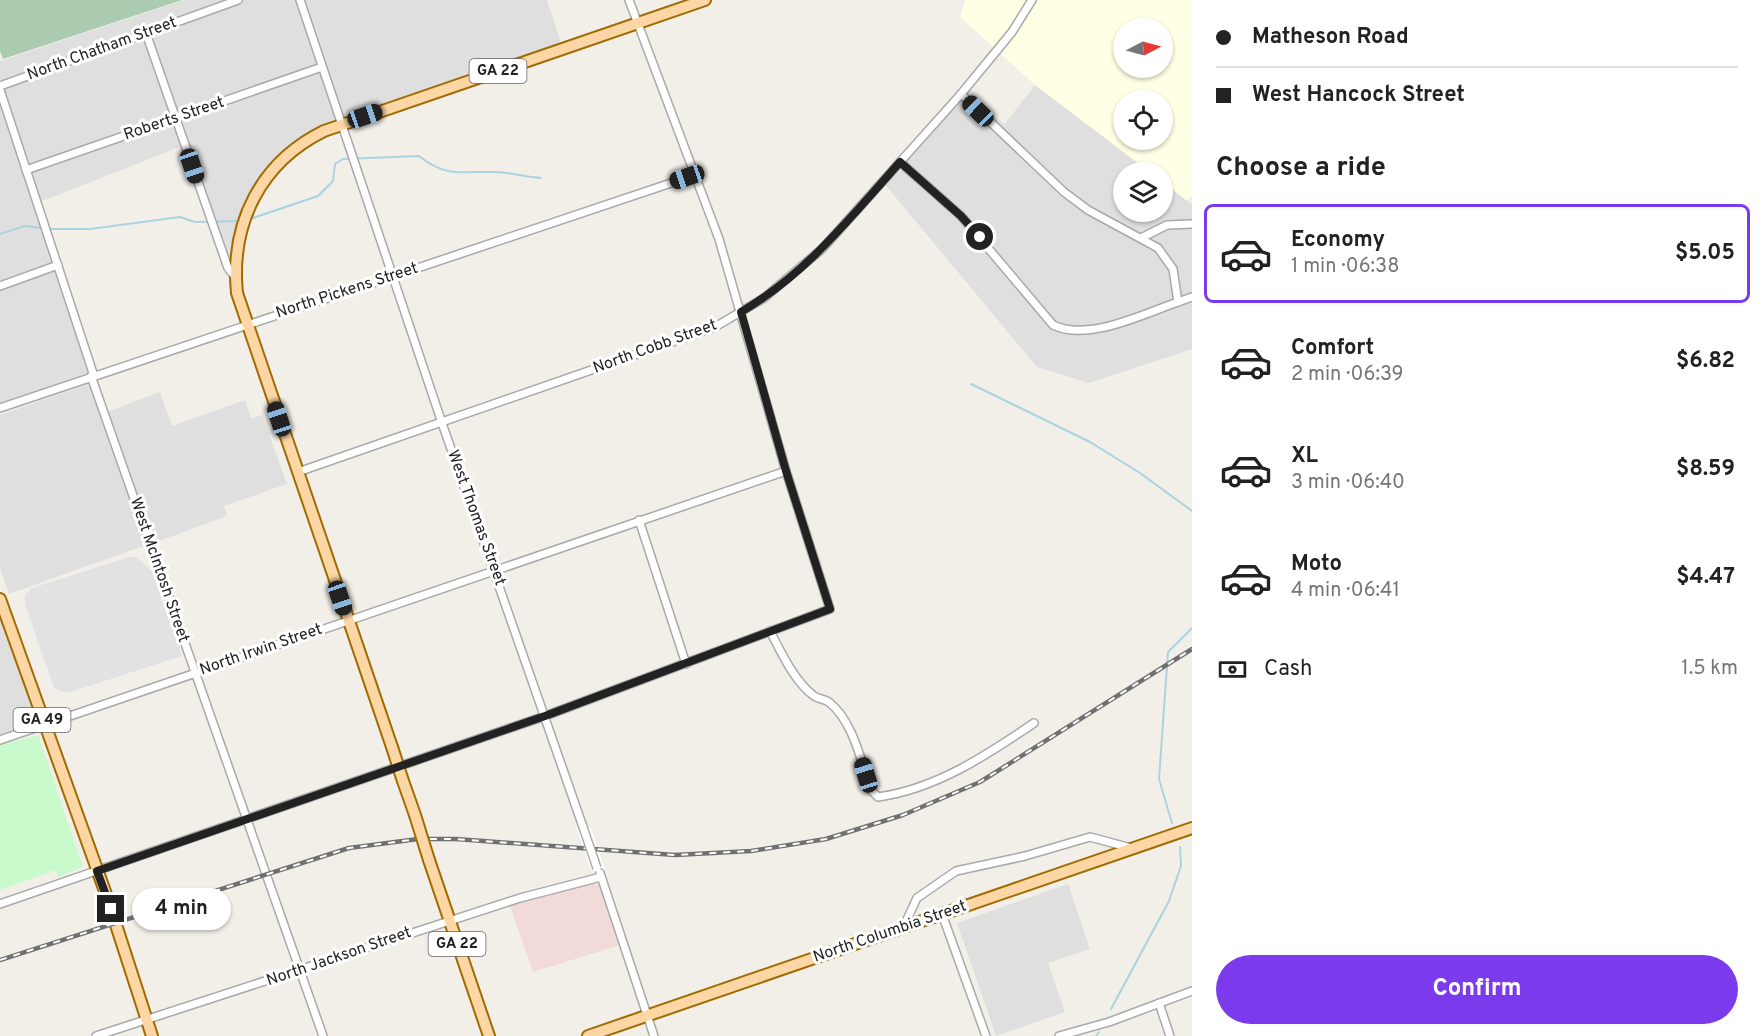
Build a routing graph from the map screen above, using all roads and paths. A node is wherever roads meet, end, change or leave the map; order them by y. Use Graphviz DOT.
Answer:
graph roads {
  1 [pos="238,0"];
  2 [pos="300,0"];
  3 [pos="629,0"];
  4 [pos="705,0"];
  5 [pos="1032,0"];
  6 [pos="638,24"];
  7 [pos="146,33"];
  8 [pos="322,67"];
  9 [pos="0,88"];
  10 [pos="961,94"];
  11 [pos="176,118"];
  12 [pos="342,124"];
  13 [pos="900,162"];
  14 [pos="26,170"];
  15 [pos="695,175"];
  16 [pos="1192,224"];
  17 [pos="1141,238"];
  18 [pos="57,265"];
  19 [pos="394,276"];
  20 [pos="236,278"];
  21 [pos="0,286"];
  22 [pos="1192,297"];
  23 [pos="1178,302"];
  24 [pos="741,312"];
  25 [pos="247,325"];
  26 [pos="93,376"];
  27 [pos="0,408"];
  28 [pos="442,423"];
  29 [pos="786,471"];
  30 [pos="298,472"];
  31 [pos="639,520"];
  32 [pos="494,569"];
  33 [pos="0,599"];
  34 [pos="348,619"];
  35 [pos="770,631"];
  36 [pos="686,664"];
  37 [pos="195,672"];
  38 [pos="545,716"];
  39 [pos="1034,723"];
  40 [pos="44,725"];
  41 [pos="0,740"];
  42 [pos="246,819"];
  43 [pos="1192,828"];
  44 [pos="1133,848"];
  45 [pos="97,871"];
  46 [pos="602,877"];
  47 [pos="0,904"];
  48 [pos="942,914"];
  49 [pos="449,921"];
  50 [pos="903,928"];
  51 [pos="300,971"];
  52 [pos="1192,991"];
  53 [pos="1159,1003"];
  54 [pos="647,1016"];
  55 [pos="147,1020"];
  56 [pos="96,1036"];
  57 [pos="152,1036"];
  58 [pos="323,1036"];
  59 [pos="489,1036"];
  60 [pos="588,1036"];
  61 [pos="654,1036"];
  62 [pos="986,1036"];
  63 [pos="1059,1036"];
  64 [pos="1170,1036"];
  1 -- 7 [label="street, North Chatham Street"];
  2 -- 8 [label="street, West Thomas Street"];
  3 -- 6 [label="street"];
  4 -- 6 [label="main road, GA 22"];
  5 -- 10 [label="street, North Cobb Street"];
  6 -- 12 [label="main road, GA 22"];
  6 -- 15 [label="street"];
  7 -- 9 [label="street, North Chatham Street"];
  7 -- 11 [label="street"];
  8 -- 11 [label="street, Roberts Street"];
  8 -- 12 [label="street, West Thomas Street"];
  9 -- 14 [label="street, West McIntosh Street"];
  10 -- 13 [label="street, North Cobb Street"];
  10 -- 17 [label="street"];
  11 -- 14 [label="street, Roberts Street"];
  11 -- 20 [label="street"];
  12 -- 19 [label="street, West Thomas Street"];
  12 -- 20 [label="main road, GA 22"];
  13 -- 23 [label="street"];
  13 -- 24 [label="street, North Cobb Street"];
  14 -- 18 [label="street, West McIntosh Street"];
  15 -- 19 [label="street, North Pickens Street"];
  15 -- 24 [label="street"];
  16 -- 17 [label="street"];
  17 -- 23 [label="street"];
  18 -- 21 [label="street"];
  18 -- 26 [label="street, West McIntosh Street"];
  19 -- 25 [label="street, North Pickens Street"];
  19 -- 28 [label="street, West Thomas Street"];
  20 -- 25 [label="main road, GA 22"];
  22 -- 23 [label="street"];
  24 -- 28 [label="street, North Cobb Street"];
  24 -- 29 [label="street"];
  25 -- 26 [label="street, North Pickens Street"];
  25 -- 30 [label="main road, GA 22"];
  26 -- 27 [label="street, North Pickens Street"];
  26 -- 37 [label="street, West McIntosh Street"];
  28 -- 30 [label="street, North Cobb Street"];
  28 -- 32 [label="street, West Thomas Street"];
  29 -- 31 [label="street, North Irwin Street"];
  29 -- 35 [label="street"];
  30 -- 34 [label="main road, GA 22"];
  31 -- 32 [label="street, North Irwin Street"];
  31 -- 36 [label="street"];
  32 -- 34 [label="street, North Irwin Street"];
  32 -- 38 [label="street, West Thomas Street"];
  33 -- 40 [label="main road, GA 49"];
  34 -- 37 [label="street, North Irwin Street"];
  34 -- 49 [label="main road, GA 22, bridge"];
  35 -- 36 [label="street"];
  35 -- 39 [label="street"];
  36 -- 38 [label="street"];
  37 -- 40 [label="street, North Irwin Street"];
  37 -- 42 [label="street, West McIntosh Street"];
  38 -- 42 [label="street"];
  38 -- 46 [label="street, West Thomas Street, bridge"];
  40 -- 41 [label="street, North Irwin Street"];
  40 -- 45 [label="main road, GA 49"];
  42 -- 45 [label="street"];
  42 -- 51 [label="street, West McIntosh Street"];
  43 -- 44 [label="main road, North Columbia Street"];
  44 -- 48 [label="main road, North Columbia Street"];
  44 -- 50 [label="street"];
  45 -- 47 [label="street"];
  45 -- 55 [label="main road, GA 49"];
  46 -- 49 [label="street, North Jackson Street"];
  46 -- 54 [label="street, West Thomas Street"];
  48 -- 50 [label="main road, North Columbia Street"];
  48 -- 62 [label="street"];
  49 -- 51 [label="street, North Jackson Street"];
  49 -- 59 [label="main road, GA 22"];
  50 -- 54 [label="main road, North Columbia Street"];
  51 -- 55 [label="street, North Jackson Street"];
  51 -- 58 [label="street, West McIntosh Street"];
  52 -- 53 [label="street"];
  53 -- 63 [label="street"];
  53 -- 64 [label="street"];
  54 -- 60 [label="main road, North Columbia Street"];
  54 -- 61 [label="street, West Thomas Street"];
  55 -- 56 [label="street, North Jackson Street"];
  55 -- 57 [label="main road, GA 49"];
}
